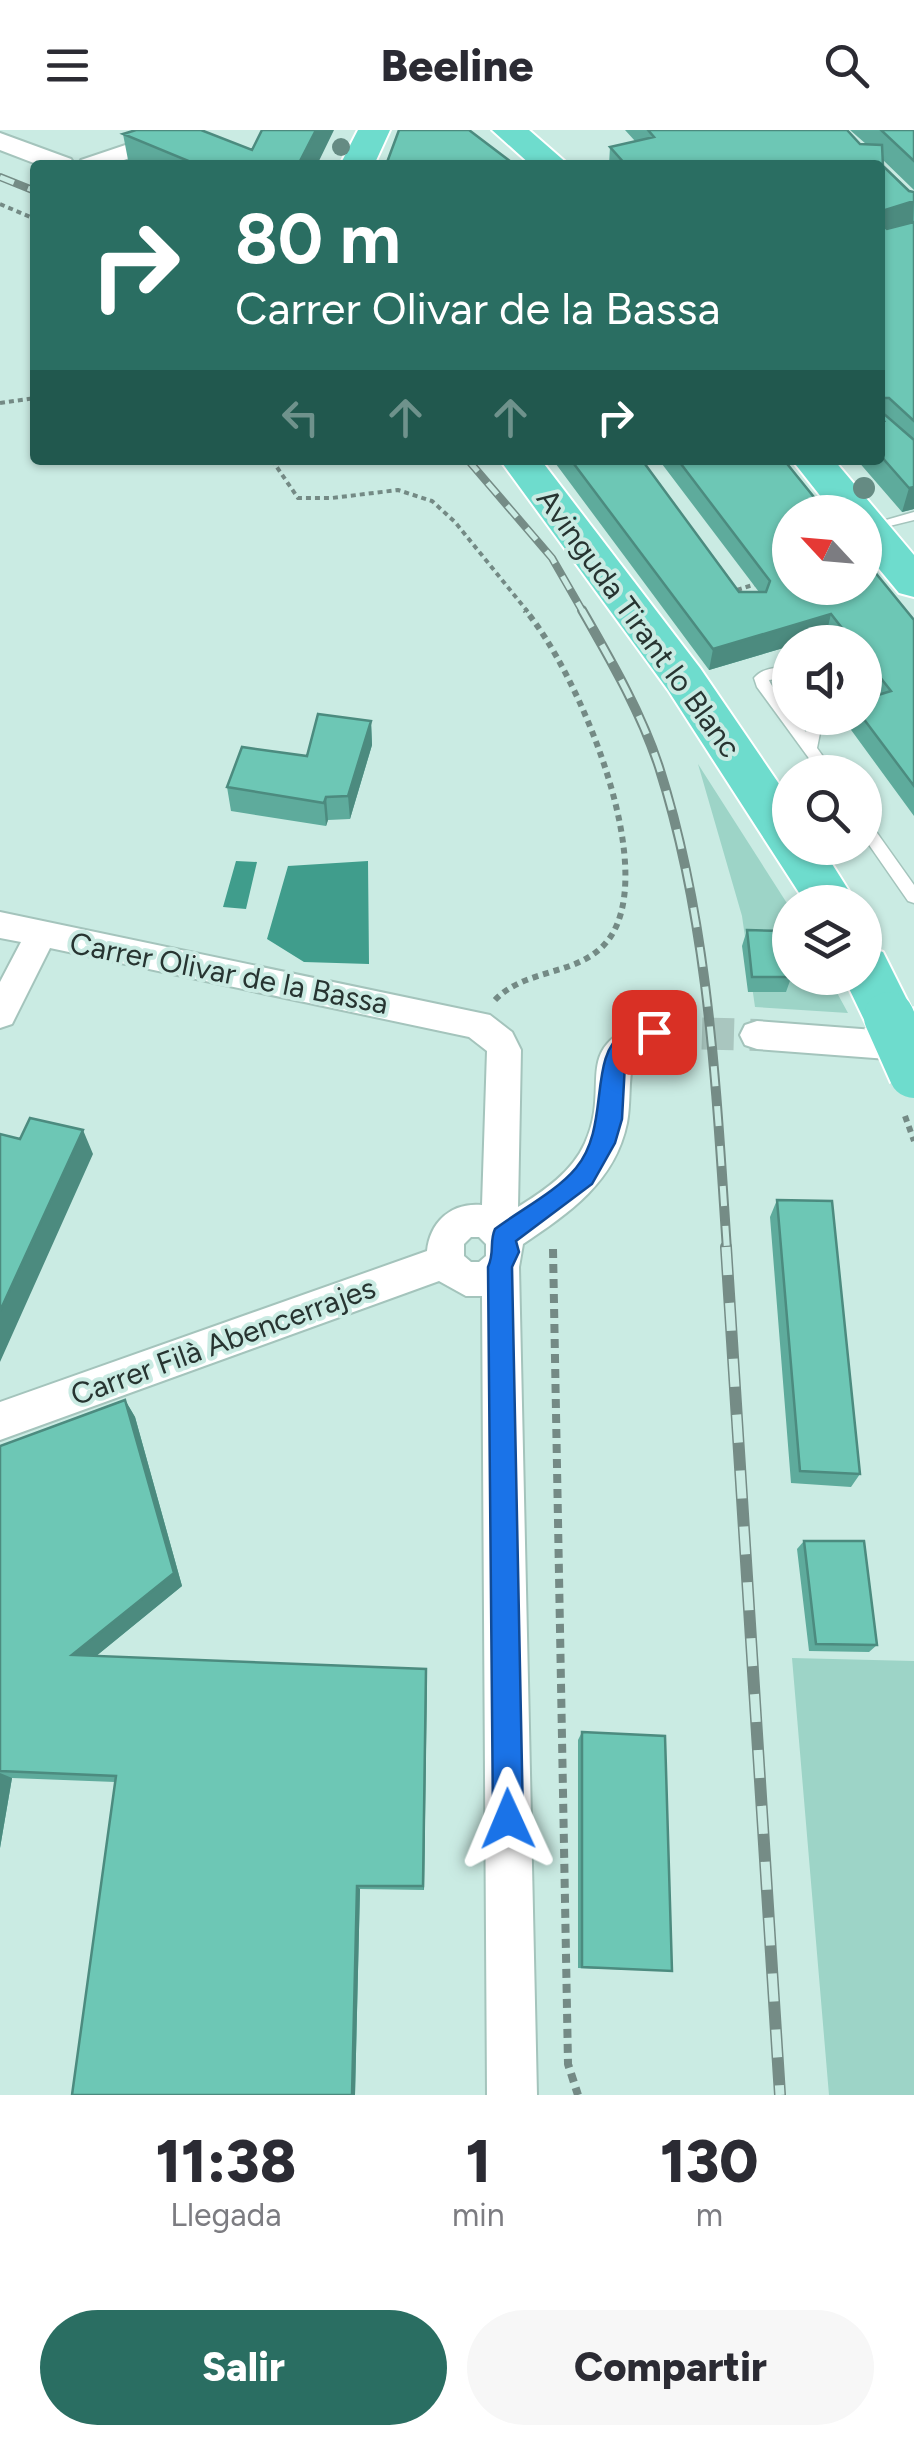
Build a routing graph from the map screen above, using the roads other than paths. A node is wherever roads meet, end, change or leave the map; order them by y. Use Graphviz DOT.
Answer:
graph roads {
  1 [pos="190,130"];
  2 [pos="374,130"];
  3 [pos="508,130"];
  4 [pos="0,141"];
  5 [pos="49,160"];
  6 [pos="103,160"];
  7 [pos="360,160"];
  8 [pos="546,160"];
  9 [pos="524,465"];
  10 [pos="816,465"];
  11 [pos="841,495"];
  12 [pos="914,516"];
  13 [pos="882,520"];
  14 [pos="882,545"];
  15 [pos="914,583"];
  16 [pos="772,672"];
  17 [pos="772,694"];
  18 [pos="801,735"];
  19 [pos="813,735"];
  20 [pos="810,748"];
  21 [pos="815,755"];
  22 [pos="772,811"];
  23 [pos="882,852"];
  24 [pos="914,898"];
  25 [pos="0,925"];
  26 [pos="41,934"];
  27 [pos="881,995"];
  28 [pos="0,1014"];
  29 [pos="654,1032"];
  30 [pos="901,1032"];
  31 [pos="756,1035"];
  32 [pos="914,1072"];
  33 [pos="501,1245"];
  34 [pos="0,1420"];
  35 [pos="512,2095"];
  1 -- 6 [label="street"];
  2 -- 7 [label="main road"];
  3 -- 8 [label="main road"];
  4 -- 5 [label="street"];
  9 -- 22 [label="main road, Avinguda Tirant lo Blanc"];
  10 -- 11 [label="main road"];
  12 -- 13 [label="lane"];
  14 -- 15 [label="main road"];
  16 -- 17 [label="lane"];
  18 -- 20 [label="lane"];
  19 -- 20 [label="lane"];
  20 -- 21 [label="lane"];
  23 -- 24 [label="lane"];
  25 -- 26 [label="street, Carrer Olivar de la Bassa"];
  26 -- 28 [label="street"];
  26 -- 33 [label="street, Carrer Olivar de la Bassa"];
  27 -- 30 [label="main road"];
  29 -- 33 [label="street"];
  30 -- 31 [label="street"];
  30 -- 32 [label="main road, bridge"];
  33 -- 34 [label="street, Carrer Filà Abencerrajes"];
  33 -- 35 [label="street"];
}
